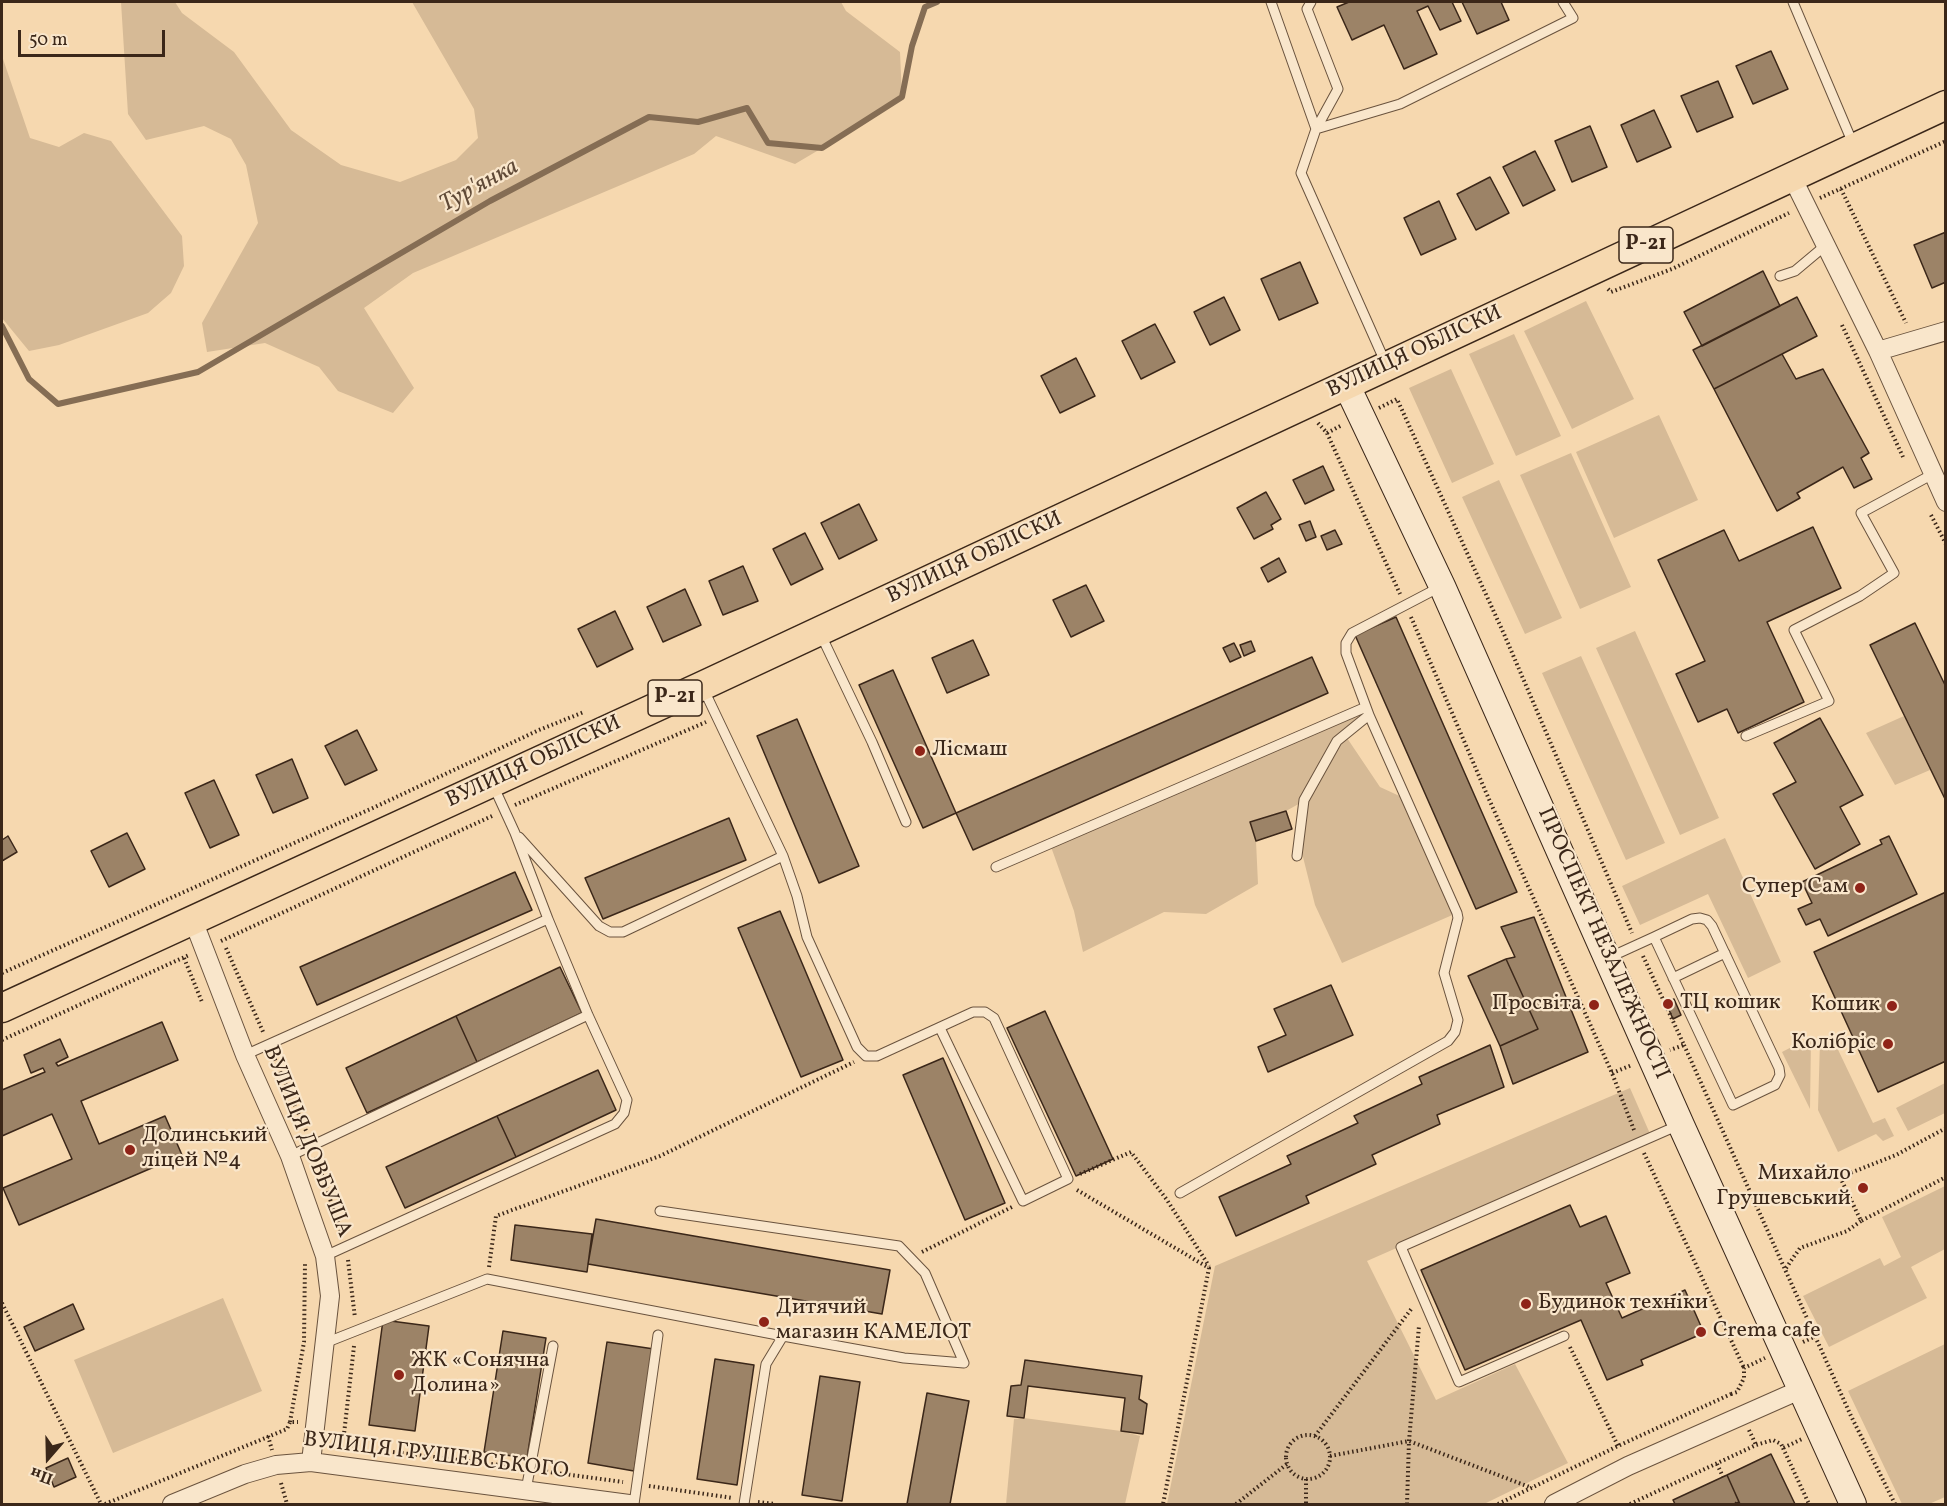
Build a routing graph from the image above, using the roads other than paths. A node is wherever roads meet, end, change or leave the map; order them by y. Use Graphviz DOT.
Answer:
graph roads {
  1 [pos="1271,2"];
  2 [pos="1311,2"];
  3 [pos="1563,2"];
  4 [pos="1793,2"];
  5 [pos="1946,105"];
  6 [pos="1316,129"];
  7 [pos="1855,148"];
  8 [pos="1792,177"];
  9 [pos="1826,245"];
  10 [pos="1780,276"];
  11 [pos="1946,331"];
  12 [pos="1878,351"];
  13 [pos="1391,377"];
  14 [pos="1347,386"];
  15 [pos="1933,474"];
  16 [pos="1946,502"];
  17 [pos="1442,586"];
  18 [pos="819,631"];
  19 [pos="702,686"];
  20 [pos="1368,711"];
  21 [pos="1746,736"];
  22 [pos="491,783"];
  23 [pos="906,822"];
  24 [pos="515,833"];
  25 [pos="783,855"];
  26 [pos="1297,856"];
  27 [pos="996,867"];
  28 [pos="548,919"];
  29 [pos="193,920"];
  30 [pos="1654,937"];
  31 [pos="1725,953"];
  32 [pos="1608,958"];
  33 [pos="1673,978"];
  34 [pos="2,1008"];
  35 [pos="588,1015"];
  36 [pos="940,1028"];
  37 [pos="245,1055"];
  38 [pos="1681,1125"];
  39 [pos="290,1156"];
  40 [pos="1180,1193"];
  41 [pos="660,1211"];
  42 [pos="325,1256"];
  43 [pos="658,1335"];
  44 [pos="783,1336"];
  45 [pos="1564,1336"];
  46 [pos="325,1343"];
  47 [pos="553,1346"];
  48 [pos="1802,1389"];
  49 [pos="311,1462"];
  50 [pos="526,1490"];
  51 [pos="172,1504"];
  52 [pos="632,1504"];
  53 [pos="744,1504"];
  54 [pos="1554,1504"];
  55 [pos="1853,1504"];
  1 -- 6 [label="lane"];
  2 -- 6 [label="lane"];
  3 -- 6 [label="lane"];
  4 -- 7 [label="lane"];
  5 -- 7 [label="main road, ВУЛИЦЯ ОБЛІСКИ / Р-21"];
  6 -- 13 [label="lane"];
  7 -- 8 [label="main road, ВУЛИЦЯ ОБЛІСКИ / Р-21"];
  8 -- 9 [label="street"];
  8 -- 13 [label="main road, ВУЛИЦЯ ОБЛІСКИ / Р-21"];
  9 -- 10 [label="lane"];
  9 -- 12 [label="street"];
  11 -- 12 [label="street"];
  12 -- 15 [label="street"];
  13 -- 14 [label="main road, ВУЛИЦЯ ОБЛІСКИ / Р-21"];
  14 -- 17 [label="main road, ПРОСПЕКТ НЕЗАЛЕЖНОСТІ"];
  14 -- 18 [label="main road, ВУЛИЦЯ ОБЛІСКИ / Р-21"];
  15 -- 16 [label="street"];
  15 -- 21 [label="lane"];
  17 -- 20 [label="lane"];
  17 -- 32 [label="main road, ПРОСПЕКТ НЕЗАЛЕЖНОСТІ"];
  18 -- 19 [label="main road, ВУЛИЦЯ ОБЛІСКИ / Р-21"];
  18 -- 23 [label="lane"];
  19 -- 22 [label="main road, ВУЛИЦЯ ОБЛІСКИ / Р-21"];
  19 -- 25 [label="lane"];
  20 -- 26 [label="lane"];
  20 -- 27 [label="lane"];
  20 -- 40 [label="lane"];
  22 -- 24 [label="lane"];
  22 -- 29 [label="main road, ВУЛИЦЯ ОБЛІСКИ / Р-21"];
  24 -- 25 [label="lane"];
  24 -- 28 [label="lane"];
  25 -- 36 [label="lane"];
  28 -- 35 [label="lane"];
  28 -- 37 [label="lane"];
  29 -- 34 [label="main road, ВУЛИЦЯ ОБЛІСКИ / Р-21"];
  29 -- 37 [label="street, ВУЛИЦЯ ДОВБУША"];
  30 -- 31 [label="lane"];
  30 -- 32 [label="lane"];
  30 -- 33 [label="lane"];
  31 -- 33 [label="lane"];
  31 -- 33 [label="lane"];
  32 -- 38 [label="main road, ПРОСПЕКТ НЕЗАЛЕЖНОСТІ"];
  35 -- 39 [label="lane"];
  35 -- 42 [label="lane"];
  36 -- 36 [label="lane"];
  37 -- 39 [label="street, ВУЛИЦЯ ДОВБУША"];
  38 -- 45 [label="lane"];
  38 -- 48 [label="main road, ПРОСПЕКТ НЕЗАЛЕЖНОСТІ"];
  39 -- 42 [label="street, ВУЛИЦЯ ДОВБУША"];
  41 -- 44 [label="lane"];
  42 -- 46 [label="street, ВУЛИЦЯ ДОВБУША"];
  43 -- 52 [label="lane"];
  44 -- 46 [label="lane"];
  44 -- 53 [label="lane"];
  46 -- 49 [label="street, ВУЛИЦЯ ДОВБУША"];
  47 -- 50 [label="lane"];
  48 -- 54 [label="street"];
  48 -- 55 [label="main road, ПРОСПЕКТ НЕЗАЛЕЖНОСТІ"];
  49 -- 50 [label="street, ВУЛИЦЯ ГРУШЕВСЬКОГО"];
  49 -- 51 [label="street, ВУЛИЦЯ ГРУШЕВСЬКОГО"];
  50 -- 52 [label="street, ВУЛИЦЯ ГРУШЕВСЬКОГО"];
}
